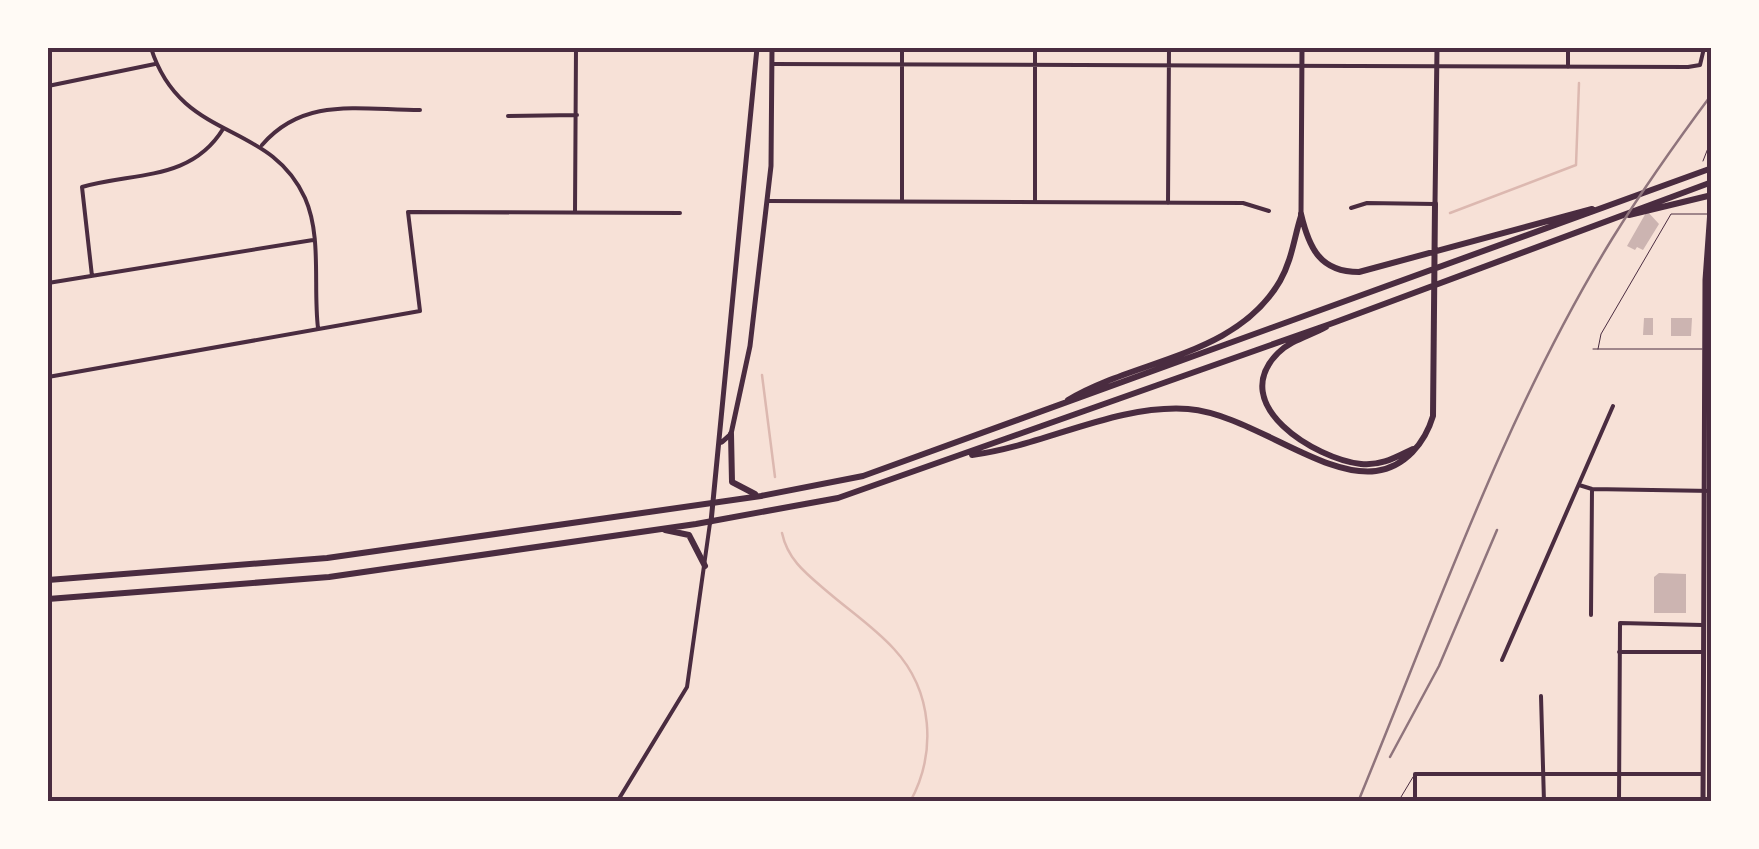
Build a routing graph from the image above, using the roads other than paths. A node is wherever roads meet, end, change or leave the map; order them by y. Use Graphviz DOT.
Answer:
graph roads {
  1 [pos="152,48"];
  2 [pos="576,48"];
  3 [pos="757,48"];
  4 [pos="772,48"];
  5 [pos="902,48"];
  6 [pos="1036,48"];
  7 [pos="1169,48"];
  8 [pos="1302,48"];
  9 [pos="1437,48"];
  10 [pos="1568,48"];
  11 [pos="1704,48"];
  12 [pos="156,64"];
  13 [pos="772,64"];
  14 [pos="902,66"];
  15 [pos="1036,67"];
  16 [pos="1169,67"];
  17 [pos="1302,67"];
  18 [pos="1437,67"];
  19 [pos="1568,67"];
  20 [pos="48,86"];
  21 [pos="420,110"];
  22 [pos="576,115"];
  23 [pos="508,116"];
  24 [pos="222,129"];
  25 [pos="261,146"];
  26 [pos="1712,168"];
  27 [pos="1712,182"];
  28 [pos="1712,194"];
  29 [pos="768,201"];
  30 [pos="902,201"];
  31 [pos="1035,202"];
  32 [pos="1168,203"];
  33 [pos="1436,204"];
  34 [pos="1350,208"];
  35 [pos="1269,210"];
  36 [pos="575,212"];
  37 [pos="680,213"];
  38 [pos="1301,214"];
  39 [pos="1706,214"];
  40 [pos="1576,216"];
  41 [pos="1618,217"];
  42 [pos="313,240"];
  43 [pos="92,276"];
  44 [pos="48,283"];
  45 [pos="1708,305"];
  46 [pos="1333,323"];
  47 [pos="318,328"];
  48 [pos="1593,349"];
  49 [pos="1598,349"];
  50 [pos="1705,349"];
  51 [pos="48,377"];
  52 [pos="1613,406"];
  53 [pos="1052,410"];
  54 [pos="731,434"];
  55 [pos="722,442"];
  56 [pos="1414,449"];
  57 [pos="961,456"];
  58 [pos="1579,485"];
  59 [pos="1592,489"];
  60 [pos="1708,491"];
  61 [pos="762,496"];
  62 [pos="712,503"];
  63 [pos="710,522"];
  64 [pos="658,529"];
  65 [pos="705,566"];
  66 [pos="48,580"];
  67 [pos="48,599"];
  68 [pos="1591,616"];
  69 [pos="1704,625"];
  70 [pos="1619,652"];
  71 [pos="1704,652"];
  72 [pos="1502,660"];
  73 [pos="1541,696"];
  74 [pos="1415,774"];
  75 [pos="1542,774"];
  76 [pos="1619,774"];
  77 [pos="1703,774"];
  78 [pos="617,802"];
  79 [pos="1398,802"];
  80 [pos="1414,802"];
  81 [pos="1544,802"];
  82 [pos="1618,802"];
  83 [pos="1703,802"];
  1 -- 12 [label="street"];
  2 -- 22 [label="street"];
  3 -- 55 [label="main road"];
  4 -- 13 [label="main road"];
  5 -- 14 [label="street"];
  6 -- 15 [label="street"];
  7 -- 16 [label="street"];
  8 -- 17 [label="main road"];
  9 -- 18 [label="main road"];
  10 -- 19 [label="street"];
  11 -- 19 [label="street"];
  12 -- 20 [label="street"];
  12 -- 24 [label="street"];
  13 -- 14 [label="street"];
  13 -- 29 [label="main road"];
  14 -- 15 [label="street"];
  14 -- 30 [label="street"];
  15 -- 16 [label="street"];
  15 -- 31 [label="street"];
  16 -- 17 [label="street"];
  16 -- 32 [label="street"];
  17 -- 18 [label="street"];
  17 -- 38 [label="main road"];
  18 -- 19 [label="street"];
  18 -- 33 [label="main road"];
  21 -- 25 [label="street"];
  22 -- 23 [label="street"];
  22 -- 36 [label="street"];
  24 -- 25 [label="street"];
  24 -- 43 [label="street"];
  25 -- 42 [label="street"];
  26 -- 40 [label="highway"];
  27 -- 41 [label="highway"];
  28 -- 39 [label="main road"];
  28 -- 41 [label="highway"];
  29 -- 30 [label="street"];
  29 -- 54 [label="main road"];
  30 -- 31 [label="street"];
  31 -- 32 [label="street"];
  32 -- 35 [label="street"];
  33 -- 34 [label="street"];
  33 -- 56 [label="highway"];
  36 -- 37 [label="street"];
  36 -- 47 [label="street"];
  38 -- 40 [label="highway"];
  38 -- 53 [label="highway"];
  39 -- 45 [label="main road"];
  39 -- 49 [label="lane"];
  40 -- 53 [label="highway"];
  41 -- 46 [label="highway"];
  42 -- 43 [label="street"];
  42 -- 47 [label="street"];
  43 -- 44 [label="street"];
  45 -- 50 [label="main road"];
  46 -- 56 [label="highway"];
  46 -- 57 [label="highway"];
  47 -- 51 [label="street"];
  48 -- 49 [label="lane"];
  49 -- 50 [label="lane"];
  50 -- 60 [label="main road"];
  52 -- 58 [label="street"];
  53 -- 61 [label="highway"];
  54 -- 55 [label="main road"];
  54 -- 61 [label="highway"];
  55 -- 62 [label="main road"];
  56 -- 57 [label="highway"];
  57 -- 63 [label="highway"];
  58 -- 59 [label="street"];
  58 -- 72 [label="street"];
  59 -- 60 [label="street"];
  59 -- 68 [label="street"];
  60 -- 69 [label="main road"];
  61 -- 62 [label="highway"];
  62 -- 63 [label="main road"];
  62 -- 66 [label="highway"];
  63 -- 64 [label="highway"];
  63 -- 65 [label="street"];
  64 -- 65 [label="highway"];
  64 -- 67 [label="highway"];
  65 -- 78 [label="street"];
  69 -- 70 [label="street"];
  69 -- 71 [label="main road"];
  70 -- 71 [label="street"];
  70 -- 76 [label="street"];
  71 -- 77 [label="main road"];
  73 -- 75 [label="street"];
  74 -- 75 [label="street"];
  74 -- 79 [label="lane"];
  74 -- 80 [label="street"];
  75 -- 76 [label="street"];
  75 -- 81 [label="street"];
  76 -- 77 [label="street"];
  76 -- 82 [label="street"];
  77 -- 83 [label="main road"];
}
